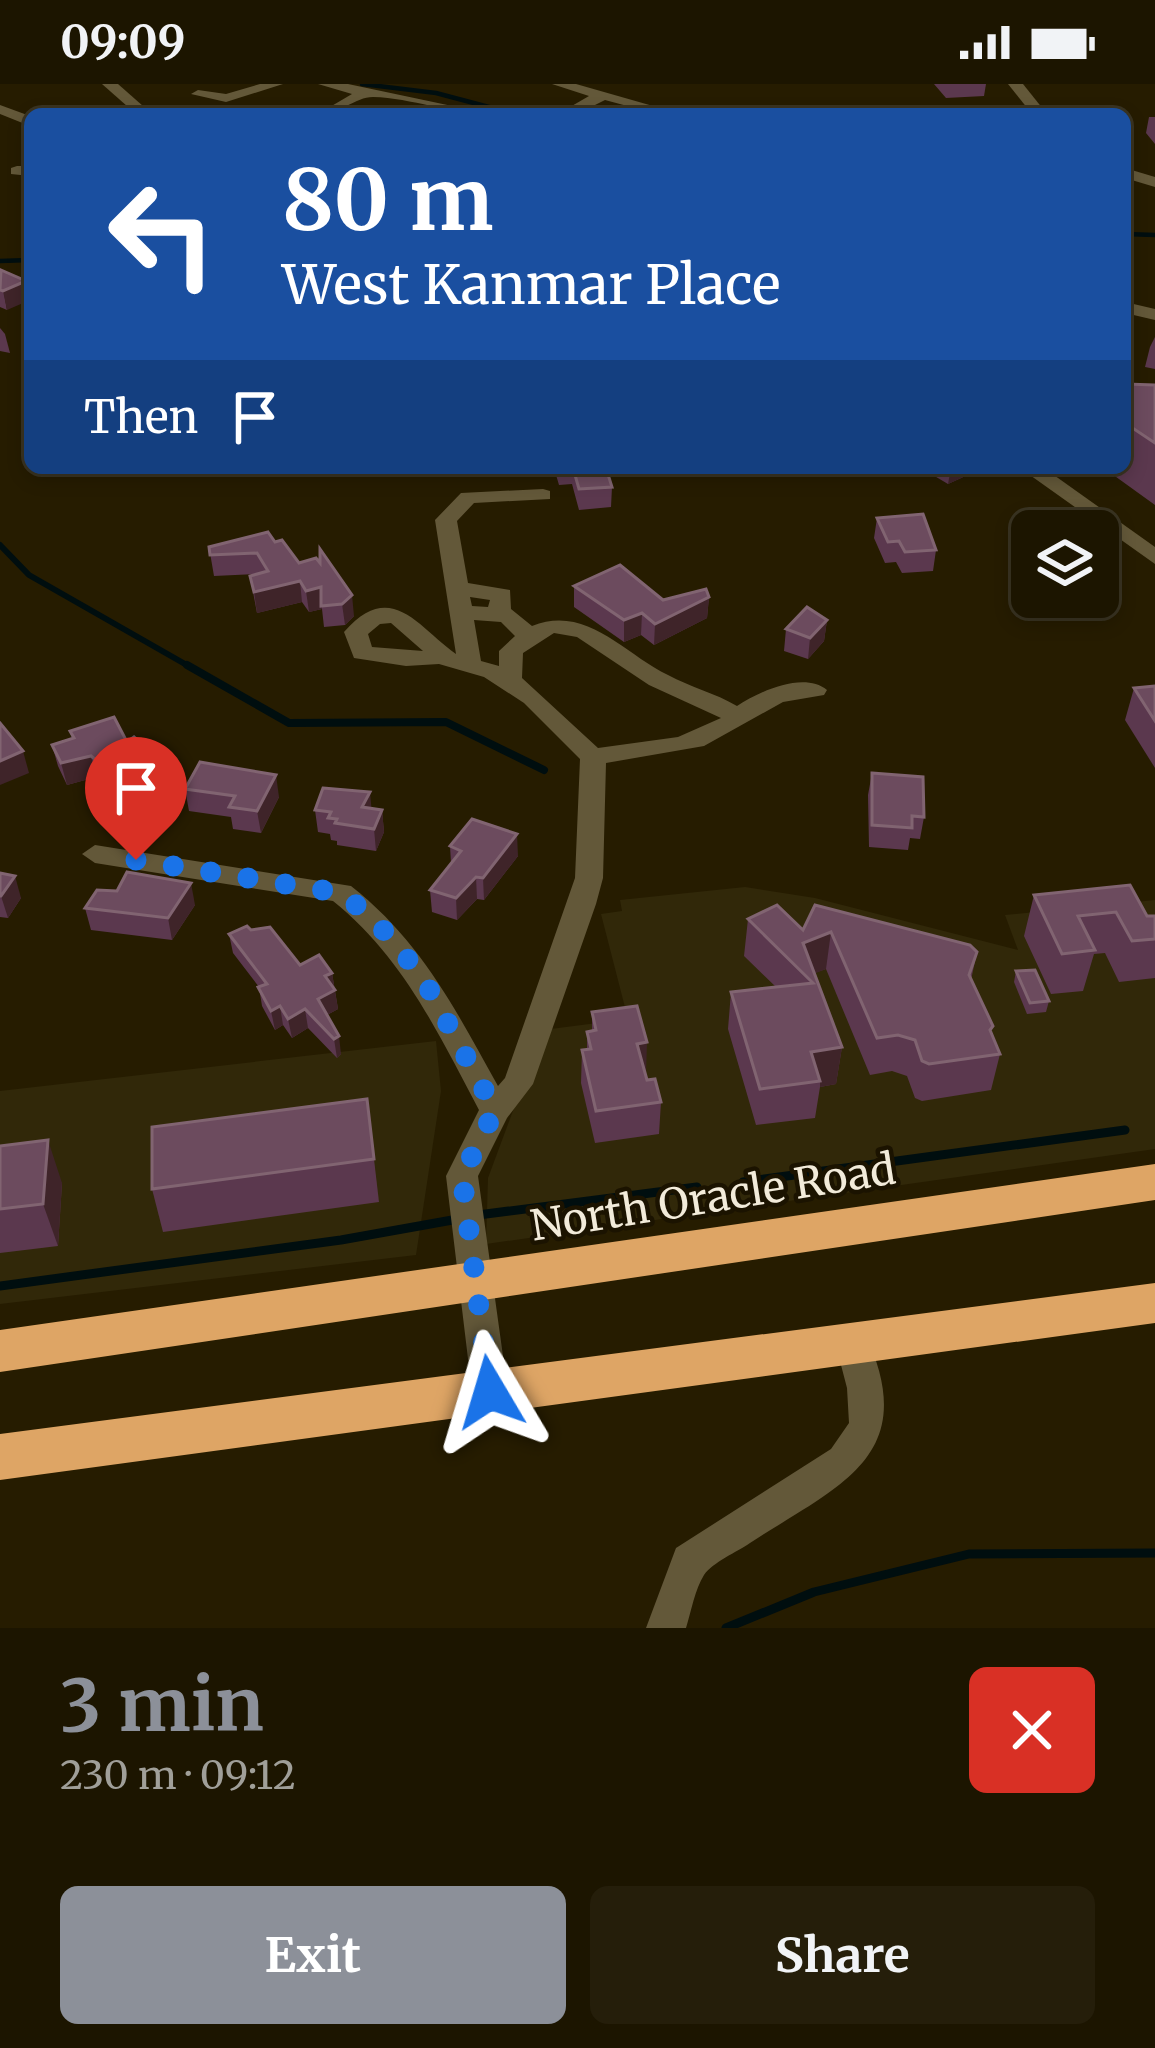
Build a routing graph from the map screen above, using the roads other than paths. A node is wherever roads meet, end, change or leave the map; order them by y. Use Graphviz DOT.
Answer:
graph roads {
  1 [pos="110,84"];
  2 [pos="276,84"];
  3 [pos="325,84"];
  4 [pos="559,84"];
  5 [pos="1015,84"];
  6 [pos="366,92"];
  7 [pos="199,94"];
  8 [pos="602,96"];
  9 [pos="139,108"];
  10 [pos="337,108"];
  11 [pos="452,108"];
  12 [pos="577,108"];
  13 [pos="650,108"];
  14 [pos="1035,108"];
  15 [pos="1038,474"];
  16 [pos="543,495"];
  17 [pos="1155,557"];
  18 [pos="458,600"];
  19 [pos="527,634"];
  20 [pos="510,682"];
  21 [pos="815,690"];
  22 [pos="735,716"];
  23 [pos="592,757"];
  24 [pos="95,854"];
  25 [pos="495,1110"];
  26 [pos="1155,1182"];
  27 [pos="476,1285"];
  28 [pos="1155,1303"];
  29 [pos="853,1342"];
  30 [pos="0,1351"];
  31 [pos="490,1392"];
  32 [pos="0,1457"];
  33 [pos="666,1628"];
  1 -- 9 [label="street"];
  2 -- 7 [label="street"];
  3 -- 6 [label="street"];
  4 -- 8 [label="street"];
  5 -- 14 [label="street"];
  6 -- 10 [label="street"];
  6 -- 11 [label="street"];
  8 -- 12 [label="street"];
  8 -- 13 [label="street"];
  15 -- 17 [label="street"];
  16 -- 18 [label="street"];
  18 -- 19 [label="street"];
  18 -- 20 [label="street"];
  19 -- 20 [label="street"];
  19 -- 22 [label="street"];
  20 -- 23 [label="street"];
  21 -- 22 [label="street"];
  22 -- 23 [label="street"];
  23 -- 25 [label="street"];
  24 -- 25 [label="street"];
  25 -- 27 [label="street"];
  26 -- 27 [label="highway, North Oracle Road"];
  27 -- 30 [label="highway, North Oracle Road"];
  27 -- 31 [label="street"];
  28 -- 29 [label="highway"];
  29 -- 31 [label="highway"];
  29 -- 33 [label="street"];
  31 -- 32 [label="highway"];
}
